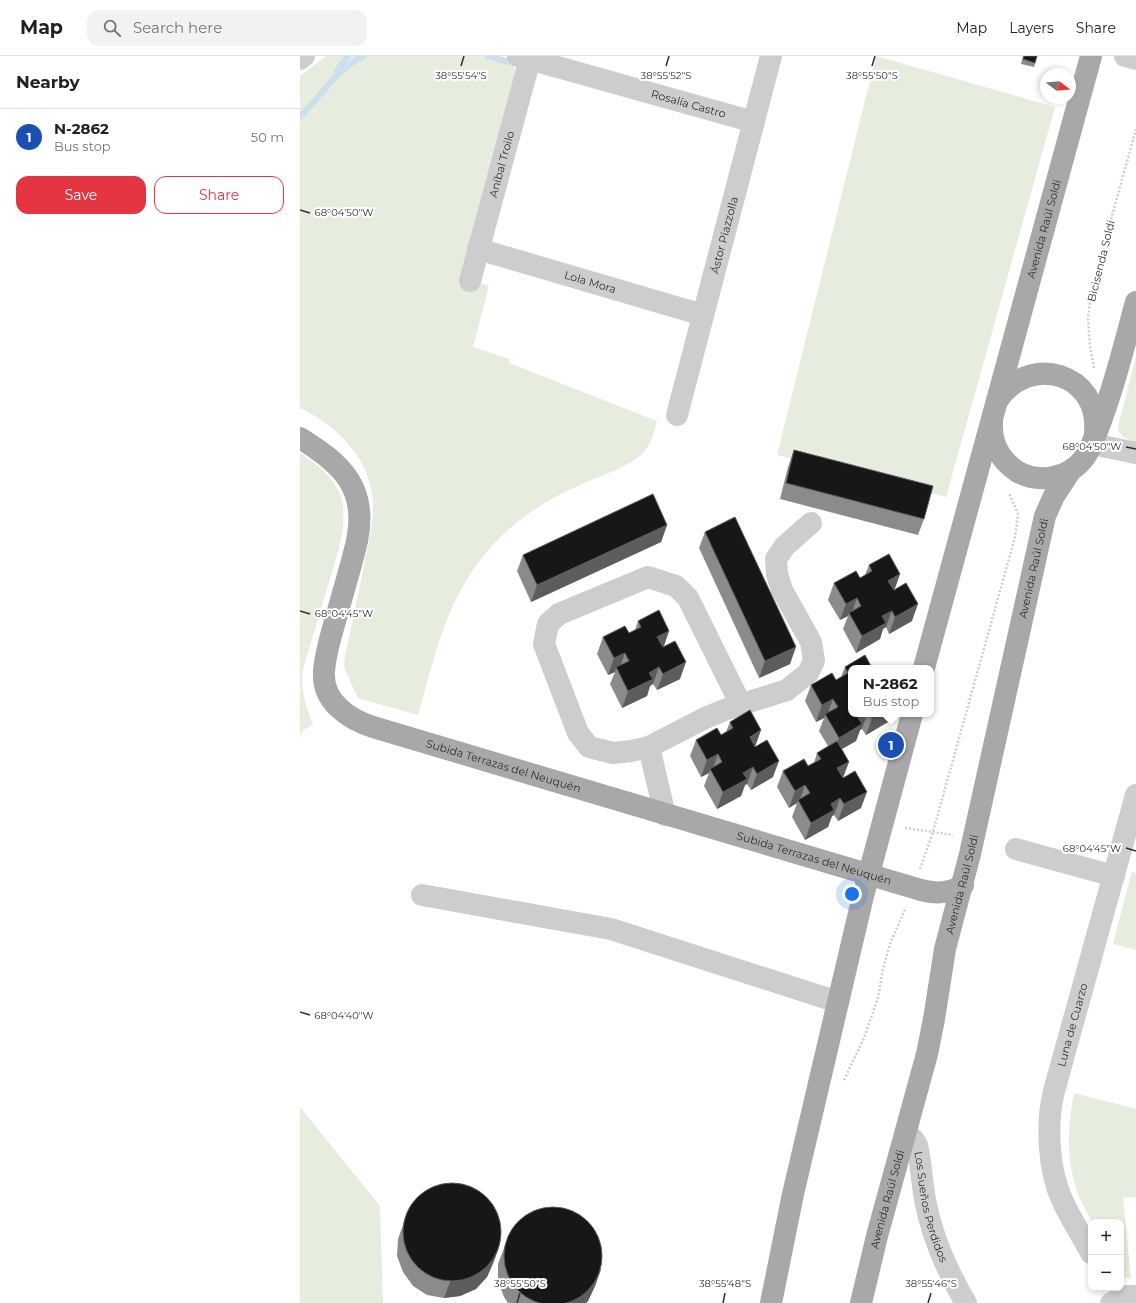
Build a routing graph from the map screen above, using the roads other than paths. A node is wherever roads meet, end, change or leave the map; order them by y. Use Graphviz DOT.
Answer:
graph roads {
  1 [pos="304,56"];
  2 [pos="771,56"];
  3 [pos="1091,56"];
  4 [pos="1125,56"];
  5 [pos="524,58"];
  6 [pos="300,59"];
  7 [pos="1136,59"];
  8 [pos="754,122"];
  9 [pos="478,249"];
  10 [pos="470,281"];
  11 [pos="1136,302"];
  12 [pos="703,315"];
  13 [pos="994,409"];
  14 [pos="677,415"];
  15 [pos="300,438"];
  16 [pos="1094,440"];
  17 [pos="1136,453"];
  18 [pos="1071,470"];
  19 [pos="811,523"];
  20 [pos="925,665"];
  21 [pos="741,705"];
  22 [pos="911,717"];
  23 [pos="649,747"];
  24 [pos="1136,795"];
  25 [pos="665,815"];
  26 [pos="1016,849"];
  27 [pos="868,876"];
  28 [pos="1114,876"];
  29 [pos="963,885"];
  30 [pos="422,895"];
  31 [pos="838,1002"];
  32 [pos="905,1134"];
  33 [pos="1088,1248"];
  34 [pos="771,1303"];
  35 [pos="860,1303"];
  36 [pos="966,1303"];
  1 -- 6 [label="street"];
  2 -- 8 [label="street, Ástor Piazzolla"];
  3 -- 13 [label="main road, Avenida Raúl Soldi"];
  4 -- 7 [label="street"];
  5 -- 8 [label="street, Rosalía Castro"];
  5 -- 9 [label="street, Aníbal Troilo"];
  8 -- 12 [label="street, Ástor Piazzolla"];
  9 -- 10 [label="street, Aníbal Troilo"];
  9 -- 12 [label="street, Lola Mora"];
  11 -- 16 [label="main road, Avenida Raúl Soldi"];
  12 -- 14 [label="street, Ástor Piazzolla"];
  13 -- 16 [label="main road, Avenida Raúl Soldi"];
  13 -- 18 [label="main road, Avenida Raúl Soldi"];
  13 -- 20 [label="main road, Avenida Raúl Soldi"];
  15 -- 25 [label="main road, Subida Terrazas del Neuquén"];
  16 -- 17 [label="street"];
  16 -- 18 [label="main road, Avenida Raúl Soldi"];
  18 -- 29 [label="main road, Avenida Raúl Soldi"];
  19 -- 21 [label="street"];
  21 -- 23 [label="street"];
  21 -- 23 [label="street"];
  22 -- 27 [label="main road"];
  23 -- 25 [label="street"];
  24 -- 28 [label="street, Luna de Cuarzo"];
  25 -- 27 [label="main road, Subida Terrazas del Neuquén"];
  26 -- 28 [label="street"];
  27 -- 29 [label="main road, Subida Terrazas del Neuquén"];
  27 -- 31 [label="main road"];
  28 -- 33 [label="street, Luna de Cuarzo"];
  29 -- 32 [label="main road, Avenida Raúl Soldi"];
  30 -- 31 [label="street"];
  31 -- 34 [label="main road"];
  32 -- 35 [label="main road, Avenida Raúl Soldi"];
  32 -- 36 [label="street, Los Sueños Perdidos"];
}
